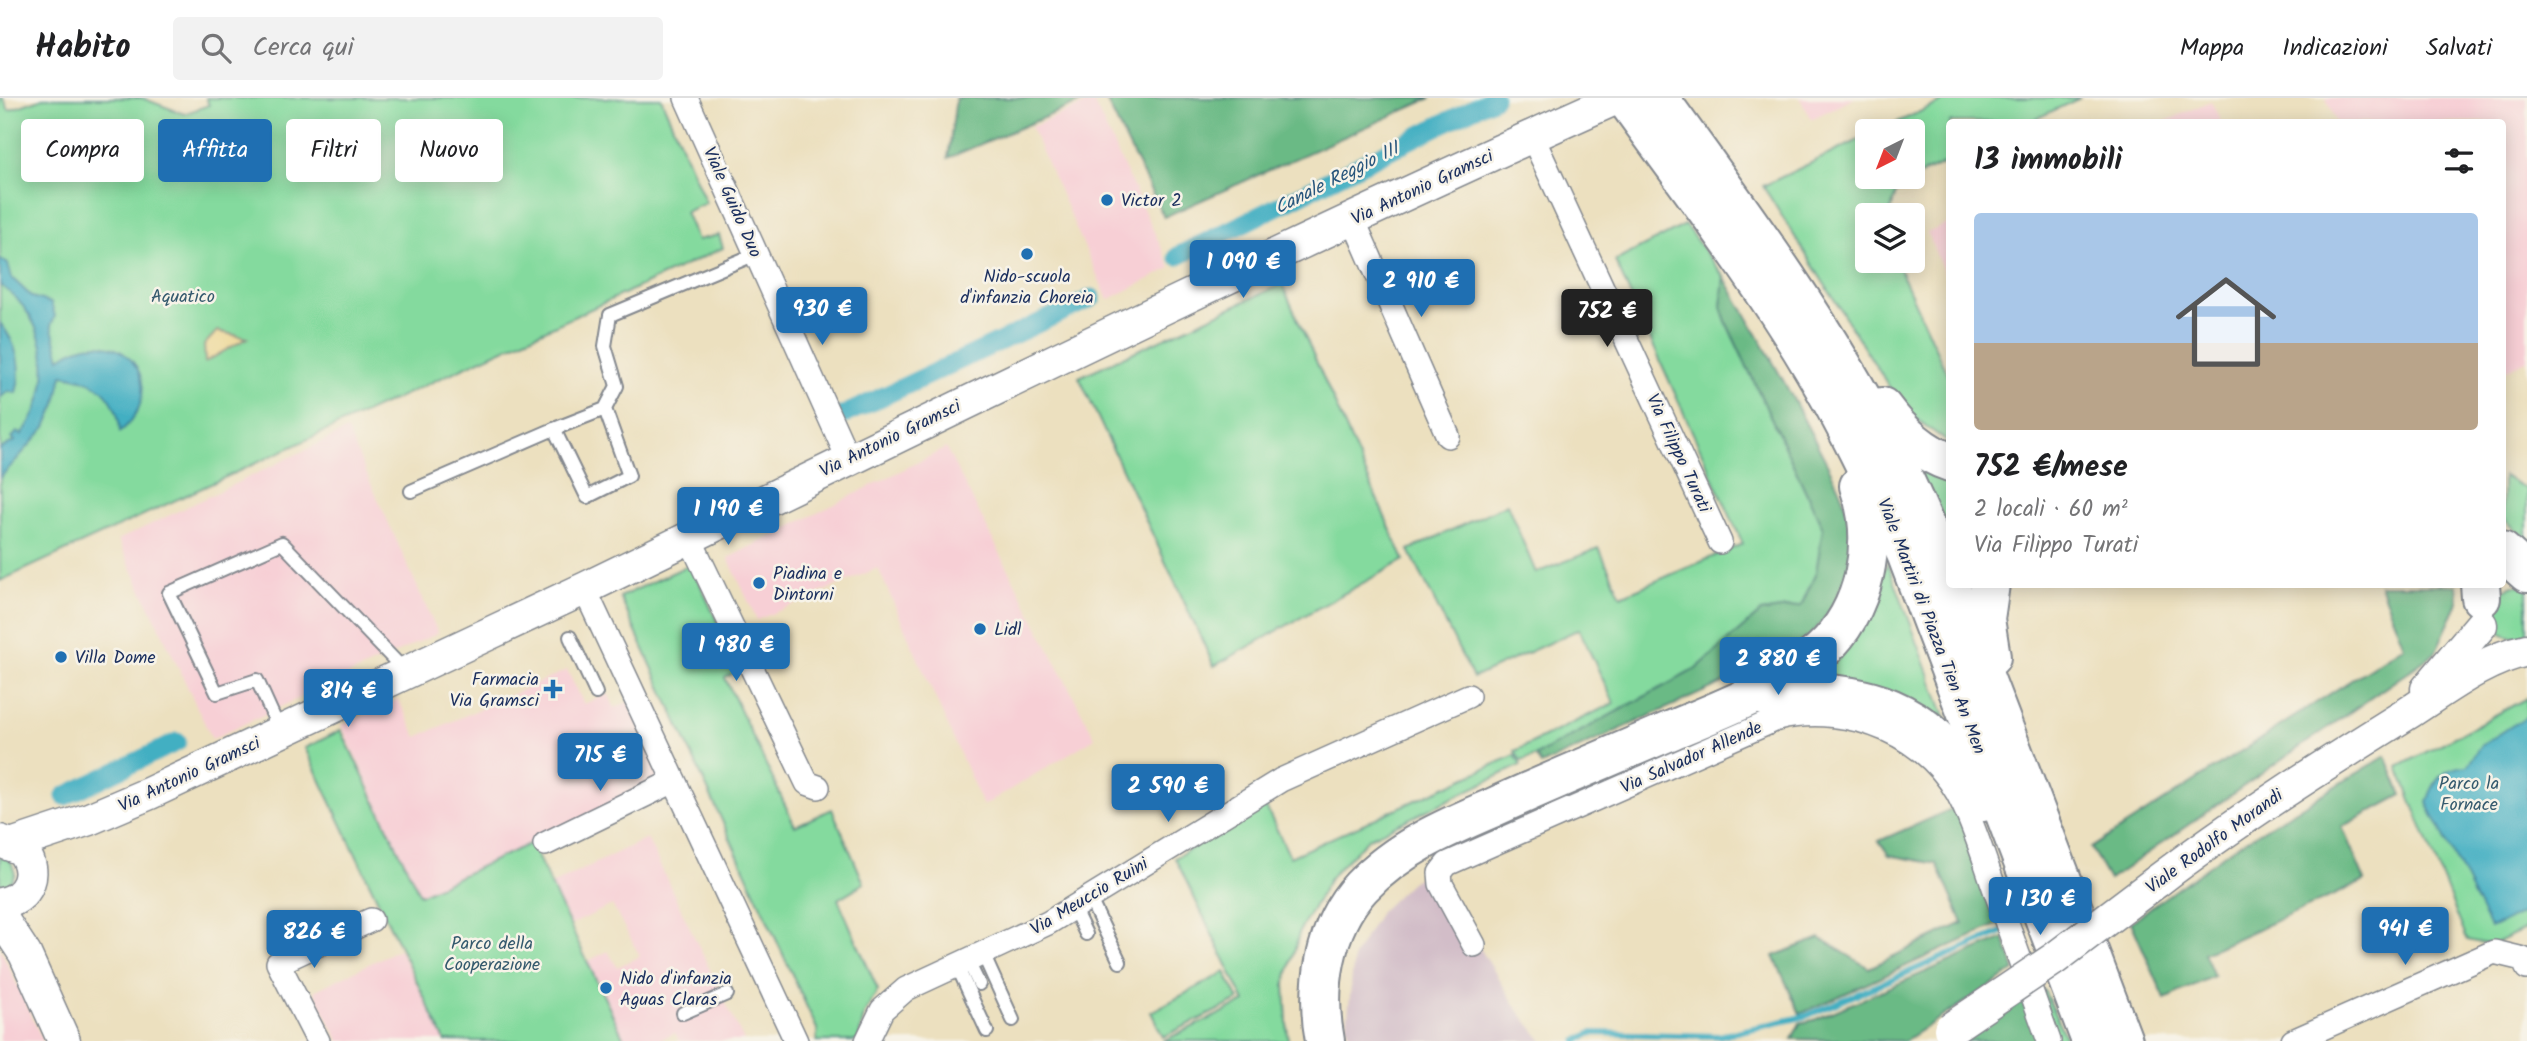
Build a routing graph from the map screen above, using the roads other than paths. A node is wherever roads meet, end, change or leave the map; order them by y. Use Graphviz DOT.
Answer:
graph roads {
  1 [pos="686,98"];
  2 [pos="1617,98"];
  3 [pos="1625,98"];
  4 [pos="1660,98"];
  5 [pos="1532,136"];
  6 [pos="1353,219"];
  7 [pos="756,254"];
  8 [pos="1769,273"];
  9 [pos="1836,352"];
  10 [pos="605,409"];
  11 [pos="1841,419"];
  12 [pos="554,429"];
  13 [pos="1448,436"];
  14 [pos="848,458"];
  15 [pos="1946,460"];
  16 [pos="411,491"];
  17 [pos="689,537"];
  18 [pos="1720,542"];
  19 [pos="2506,555"];
  20 [pos="2527,573"];
  21 [pos="1946,579"];
  22 [pos="2506,584"];
  23 [pos="584,588"];
  24 [pos="1950,588"];
  25 [pos="1990,588"];
  26 [pos="2487,593"];
  27 [pos="570,637"];
  28 [pos="2520,650"];
  29 [pos="406,672"];
  30 [pos="596,693"];
  31 [pos="1468,695"];
  32 [pos="1750,696"];
  33 [pos="2397,720"];
  34 [pos="281,731"];
  35 [pos="2006,732"];
  36 [pos="674,781"];
  37 [pos="818,787"];
  38 [pos="89,819"];
  39 [pos="7,842"];
  40 [pos="545,844"];
  41 [pos="30,879"];
  42 [pos="2038,901"];
  43 [pos="1081,902"];
  44 [pos="0,904"];
  45 [pos="0,916"];
  46 [pos="371,920"];
  47 [pos="1086,934"];
  48 [pos="1474,945"];
  49 [pos="25,954"];
  50 [pos="969,960"];
  51 [pos="1120,962"];
  52 [pos="2525,963"];
  53 [pos="979,984"];
  54 [pos="727,994"];
  55 [pos="683,1013"];
  56 [pos="1013,1020"];
  57 [pos="987,1031"];
  58 [pos="1941,1035"];
  59 [pos="872,1038"];
  60 [pos="64,1041"];
  61 [pos="318,1041"];
  62 [pos="796,1041"];
  63 [pos="1325,1041"];
  64 [pos="2049,1041"];
  65 [pos="2091,1041"];
  66 [pos="2123,1041"];
  67 [pos="2293,1041"];
  1 -- 7 [label="street, Viale Guido Duo"];
  2 -- 5 [label="street, Via Antonio Gramsci"];
  3 -- 8 [label="highway, Viale Martiri di Piazza Tien An Men"];
  4 -- 8 [label="highway, Viale Martiri di Piazza Tien An Men"];
  5 -- 6 [label="street, Via Antonio Gramsci"];
  5 -- 18 [label="street, Via Filippo Turati"];
  6 -- 13 [label="street"];
  6 -- 14 [label="street, Via Antonio Gramsci"];
  7 -- 10 [label="lane"];
  7 -- 14 [label="street, Viale Guido Duo"];
  8 -- 9 [label="highway, Viale Martiri di Piazza Tien An Men"];
  8 -- 11 [label="highway, Viale Martiri di Piazza Tien An Men"];
  9 -- 15 [label="highway"];
  9 -- 21 [label="highway, Viale Martiri di Piazza Tien An Men"];
  10 -- 12 [label="lane"];
  10 -- 12 [label="lane"];
  11 -- 32 [label="highway"];
  11 -- 42 [label="highway, Viale Martiri di Piazza Tien An Men"];
  12 -- 16 [label="lane"];
  14 -- 17 [label="street, Via Antonio Gramsci"];
  17 -- 23 [label="street, Via Antonio Gramsci"];
  17 -- 37 [label="street"];
  19 -- 20 [label="highway"];
  20 -- 22 [label="street"];
  23 -- 29 [label="street, Via Antonio Gramsci"];
  23 -- 36 [label="street"];
  24 -- 35 [label="highway, Viale Martiri di Piazza Tien An Men"];
  25 -- 35 [label="highway"];
  26 -- 28 [label="street, Viale Rodolfo Morandi"];
  26 -- 33 [label="street, Viale Rodolfo Morandi"];
  27 -- 30 [label="lane"];
  28 -- 33 [label="street, Viale Rodolfo Morandi"];
  29 -- 34 [label="street, Via Antonio Gramsci"];
  29 -- 34 [label="lane"];
  31 -- 43 [label="street, Via Meuccio Ruini"];
  32 -- 42 [label="highway"];
  32 -- 63 [label="highway"];
  33 -- 58 [label="street, Viale Rodolfo Morandi, bridge"];
  34 -- 38 [label="street, Via Antonio Gramsci"];
  35 -- 66 [label="highway, Viale Martiri di Piazza Tien An Men"];
  36 -- 40 [label="street"];
  36 -- 62 [label="street"];
  38 -- 39 [label="street, Via Antonio Gramsci"];
  38 -- 41 [label="street, Via Antonio Gramsci"];
  39 -- 41 [label="street, Via Antonio Gramsci"];
  41 -- 44 [label="street, Via Antonio Gramsci"];
  41 -- 49 [label="street"];
  42 -- 65 [label="highway, Viale Martiri di Piazza Tien An Men"];
  43 -- 47 [label="lane"];
  43 -- 50 [label="street, Via Meuccio Ruini"];
  43 -- 51 [label="lane"];
  45 -- 49 [label="street"];
  46 -- 61 [label="street"];
  48 -- 64 [label="street, Via Salvador Allende"];
  49 -- 60 [label="street"];
  50 -- 53 [label="lane"];
  50 -- 56 [label="lane"];
  50 -- 57 [label="lane"];
  50 -- 59 [label="street, Via Meuccio Ruini"];
  52 -- 67 [label="street"];
  54 -- 55 [label="lane"];
}
